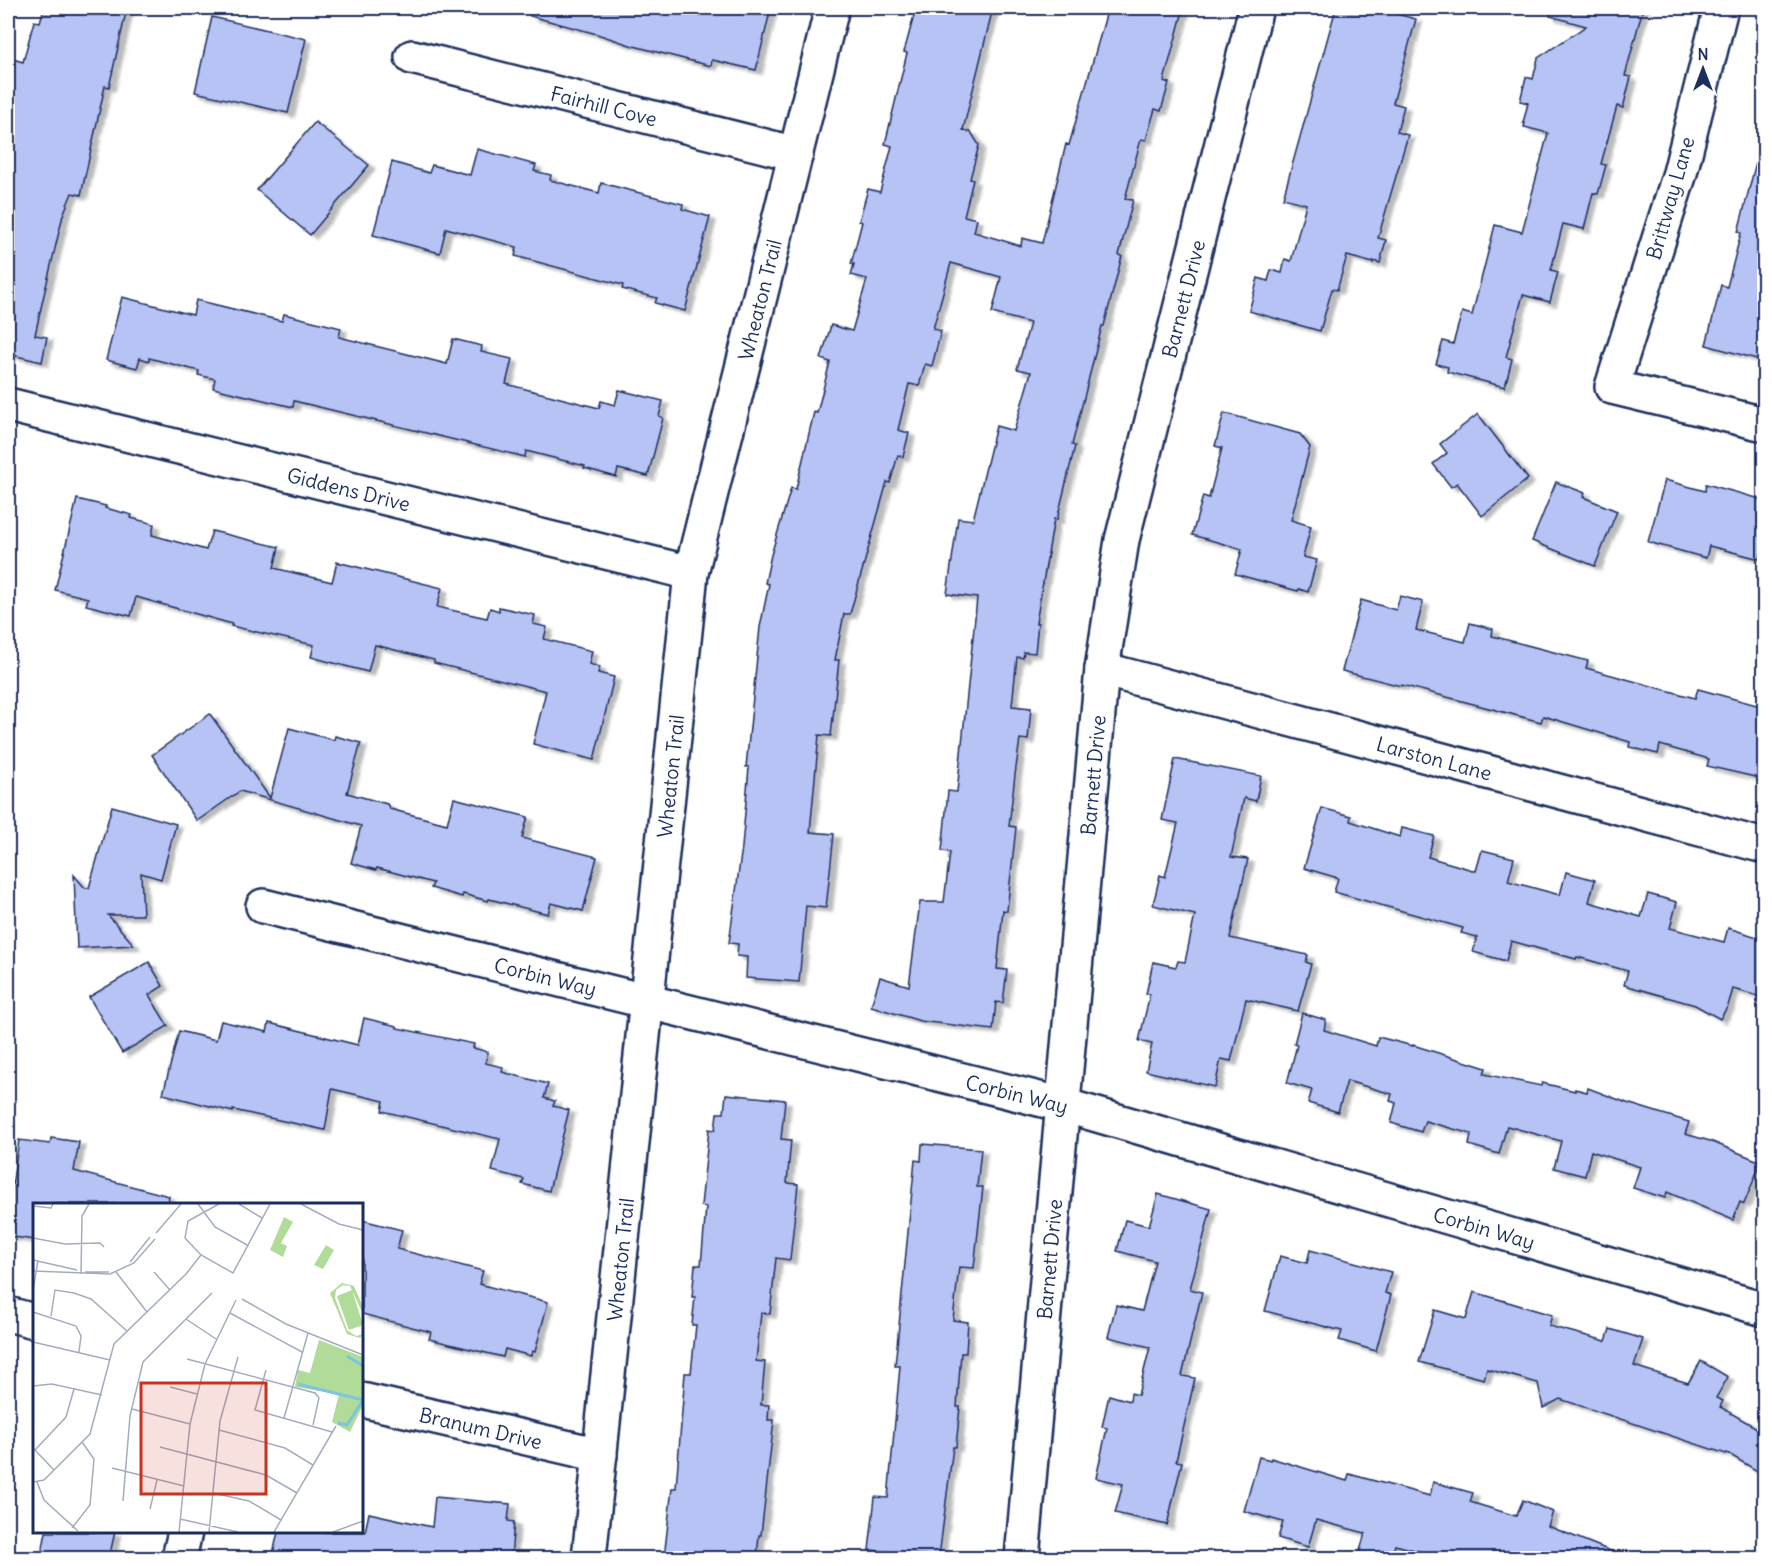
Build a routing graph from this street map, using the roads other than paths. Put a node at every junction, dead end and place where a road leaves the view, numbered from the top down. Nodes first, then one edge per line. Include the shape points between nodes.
1 (832, 8) edge
2 (1256, 8) edge
3 (1721, 8) edge
4 (412, 57) dead end
5 (796, 154) junction
6 (8, 405) edge
7 (1764, 424) edge
8 (691, 573) junction
9 (1102, 669) junction
10 (1764, 846) edge
11 (263, 906) dead end
12 (645, 1003) junction
13 (1063, 1105) junction
14 (1764, 1309) edge
15 (8, 1314) edge
16 (33, 1321) edge
17 (363, 1400) edge
18 (600, 1455) junction
19 (185, 1533) edge
20 (1029, 1557) edge
21 (179, 1558) edge
22 (589, 1558) edge

1 - 5 street, Wheaton Trail
2 - 9 street, Barnett Drive via 1122,540
3 - 7 street, Brittway Lane via 1680,173 1612,387
4 - 5 street, Fairhill Cove
5 - 8 street, Wheaton Trail
6 - 8 street, Giddens Drive
8 - 12 street, Wheaton Trail
9 - 10 street, Larston Lane
9 - 13 street, Barnett Drive
11 - 12 street, Corbin Way
12 - 13 street, Corbin Way
12 - 18 street, Wheaton Trail
13 - 14 street, Corbin Way
13 - 20 street, Barnett Drive
15 - 16 street
17 - 18 street, Branum Drive
18 - 22 street, Wheaton Trail
19 - 21 street

